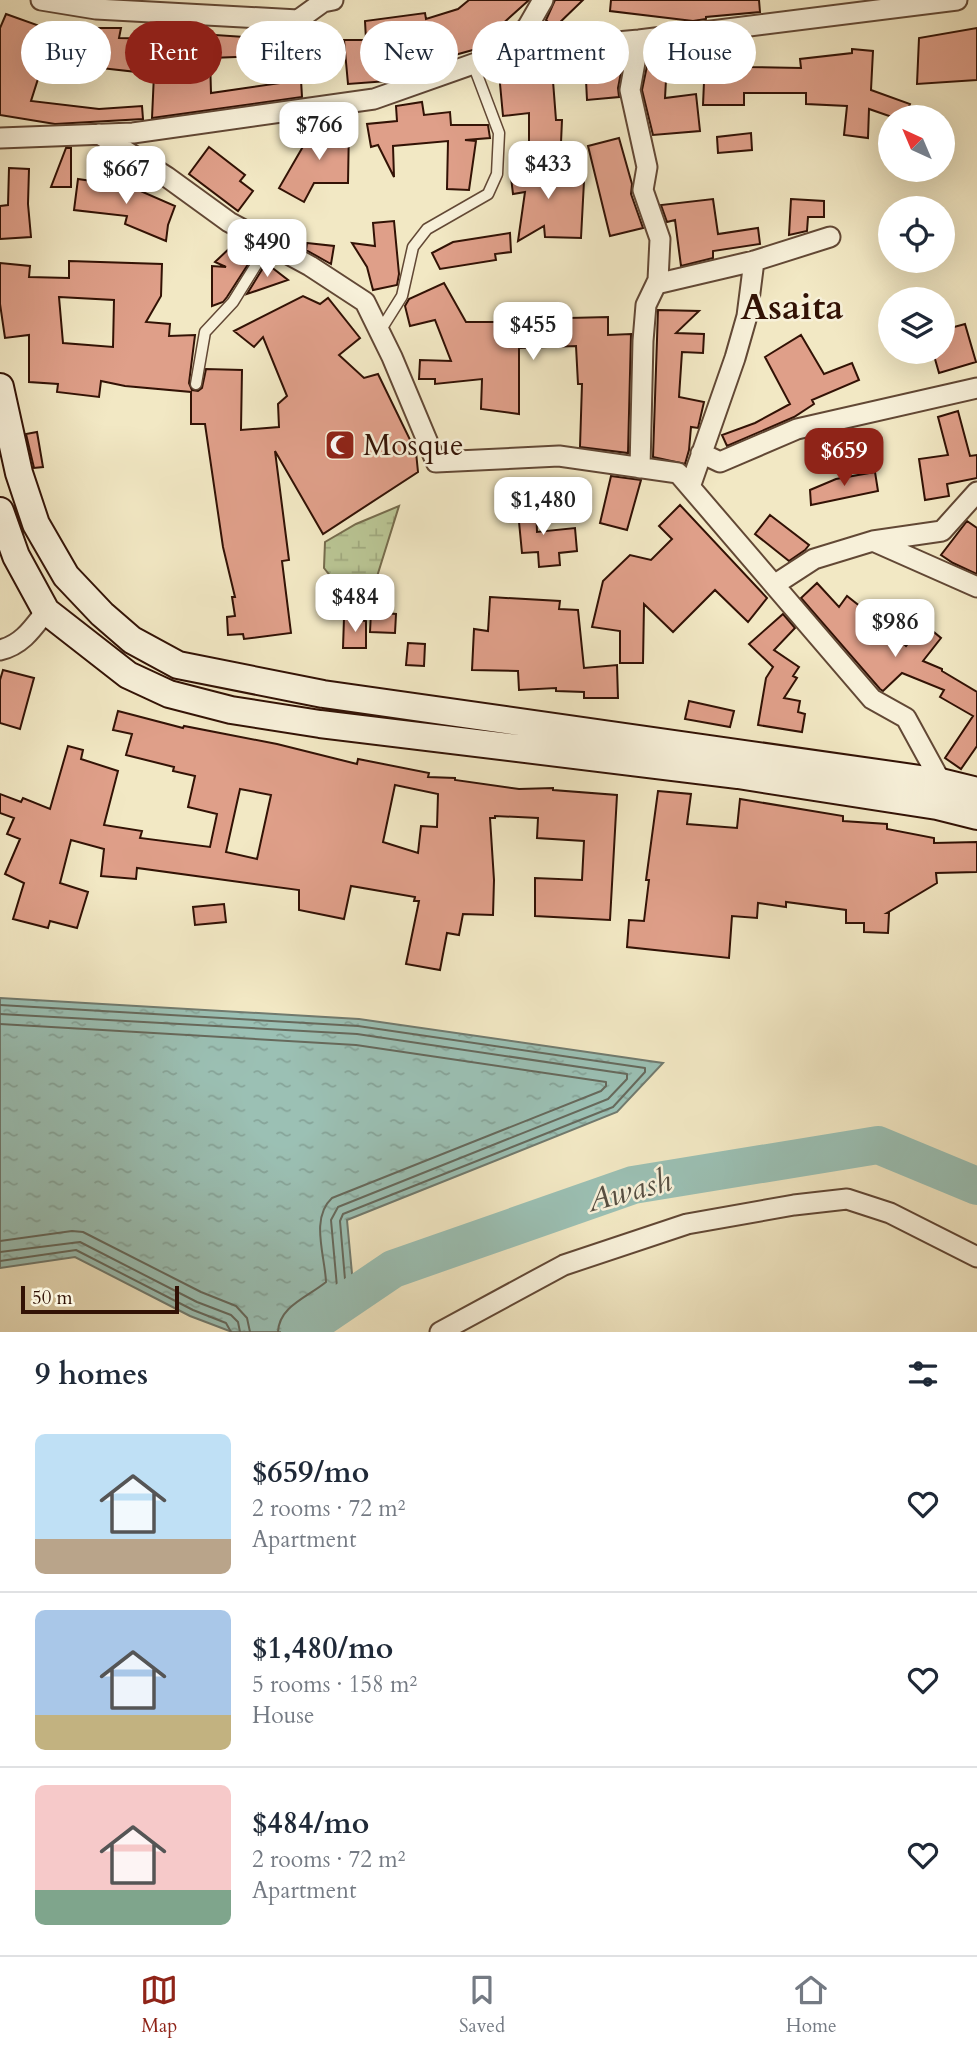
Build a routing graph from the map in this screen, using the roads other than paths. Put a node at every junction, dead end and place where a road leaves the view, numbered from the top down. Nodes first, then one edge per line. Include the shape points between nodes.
1 (41, 0) edge
2 (333, 0) edge
3 (543, 0) edge
4 (957, 0) edge
5 (531, 21) edge
6 (639, 40) junction
7 (629, 41) edge
8 (472, 64) edge
9 (481, 84) edge
10 (99, 134) junction
11 (0, 138) edge
12 (830, 237) dead end
13 (269, 244) junction
14 (754, 261) junction
15 (656, 284) junction
16 (379, 332) junction
17 (196, 384) dead end
18 (0, 387) edge
19 (977, 388) edge
20 (701, 453) junction
21 (640, 468) junction
22 (690, 488) junction
23 (977, 492) edge
24 (0, 511) edge
25 (873, 541) junction
26 (774, 585) junction
27 (977, 587) edge
28 (46, 611) junction
29 (0, 650) edge
30 (323, 694) junction
31 (320, 724) junction
32 (977, 791) edge
33 (939, 794) junction
34 (977, 816) edge
35 (977, 1257) edge
36 (440, 1332) edge

1 - 2 street via 96,9 298,20
3 - 5 street
4 - 6 street
6 - 7 street
6 - 15 street via 630,90 647,167 643,190 660,239
8 - 10 street via 374,99
9 - 16 lane via 499,133 497,174 488,194 427,229 414,247 402,296
10 - 11 street
10 - 13 street
12 - 14 street
13 - 16 street via 365,302
13 - 17 lane via 233,302 205,332
14 - 15 street
14 - 20 street via 747,316
15 - 21 street via 646,305
16 - 21 street via 436,462 559,456
18 - 30 main road via 36,524 66,576 102,614 132,640 178,665
19 - 20 street via 797,429 720,462
20 - 22 street
21 - 22 street via 678,473
22 - 26 street
23 - 25 street via 942,531
24 - 28 main road via 16,556
25 - 26 street via 814,559
25 - 27 street
26 - 33 street via 872,699 906,719
28 - 29 street via 25,638
28 - 31 main road via 128,675 169,694 231,710
30 - 31 main road
30 - 33 main road
31 - 33 main road via 738,775
32 - 33 main road
33 - 34 main road
35 - 36 street via 890,1213 848,1199 794,1205 687,1224 564,1265

